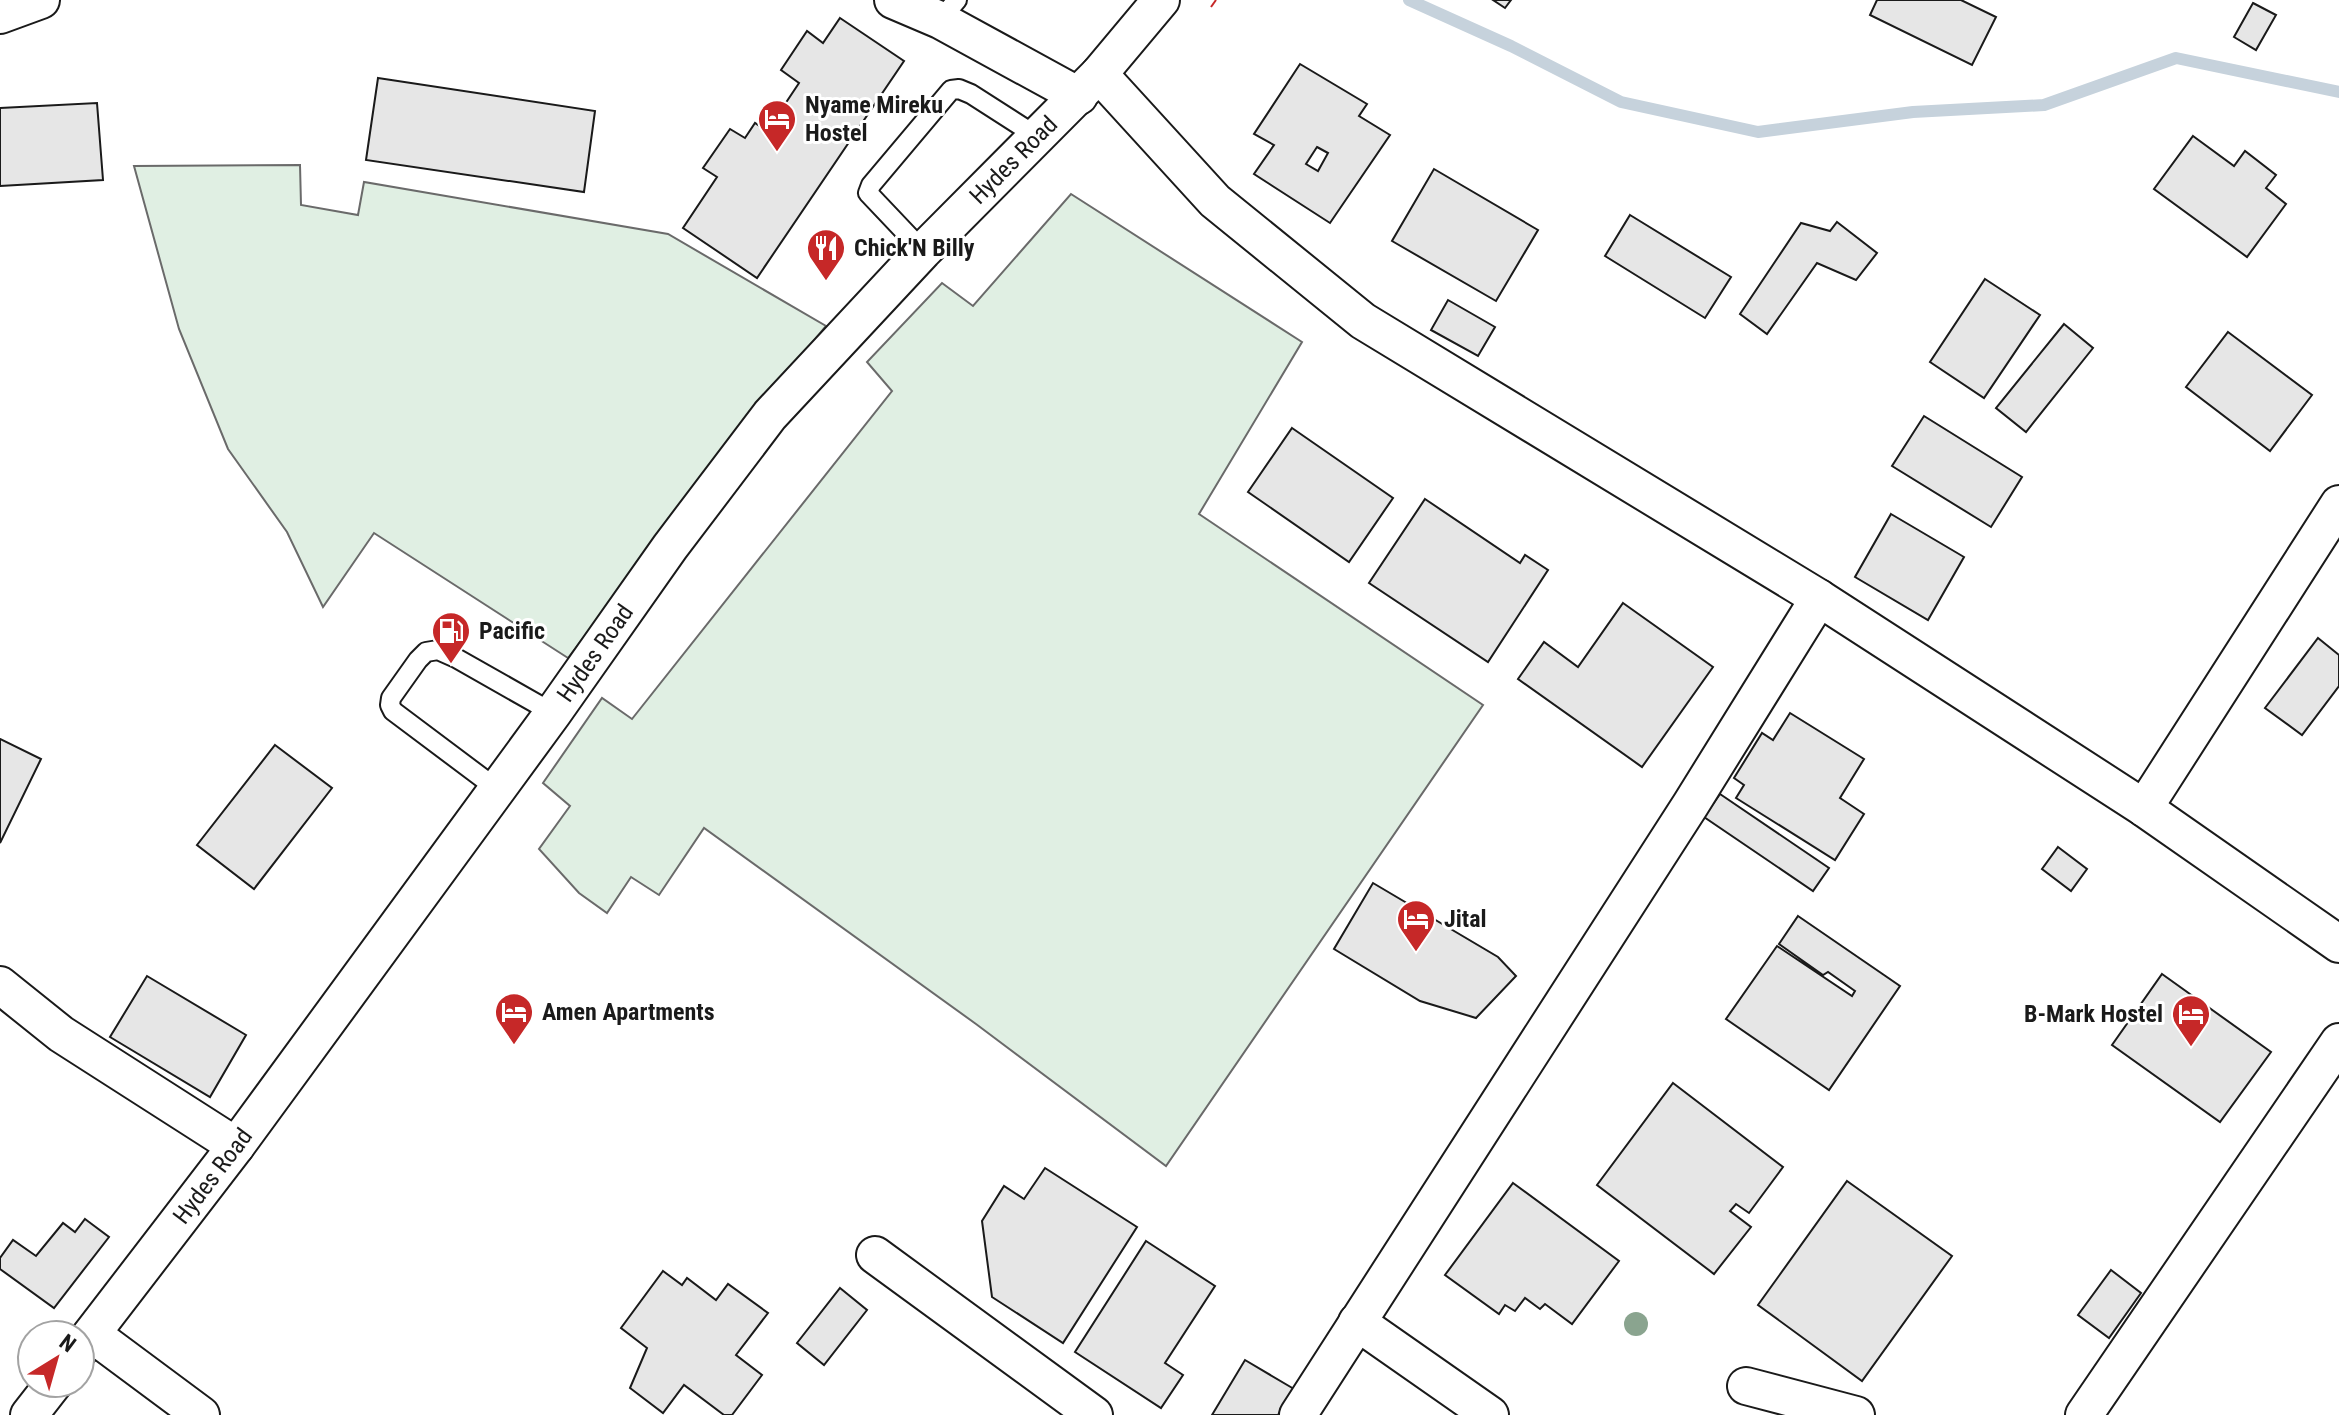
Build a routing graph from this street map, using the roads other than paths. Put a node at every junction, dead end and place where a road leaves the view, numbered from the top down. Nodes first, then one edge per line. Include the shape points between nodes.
1 (41, 0) edge
2 (893, 0) edge
3 (1161, 0) edge
4 (948, 10) edge
5 (0, 15) edge
6 (1089, 85) junction
7 (1038, 137) junction
8 (923, 251) junction
9 (2339, 504) edge
10 (1819, 598) junction
11 (553, 713) junction
12 (497, 789) junction
13 (2144, 808) junction
14 (2339, 944) edge
15 (0, 985) edge
16 (2339, 1042) edge
17 (236, 1146) junction
18 (875, 1255) dead end
19 (1357, 1322) junction
20 (96, 1328) edge
21 (96, 1347) edge
22 (1746, 1386) dead end
23 (42, 1399) edge
24 (29, 1415) edge
25 (201, 1415) edge
26 (1094, 1415) edge
27 (1298, 1415) edge
28 (1490, 1415) edge
29 (1856, 1415) edge
30 (2084, 1415) edge

1 - 5 street
2 - 4 street
3 - 6 street, Hydes Road
4 - 6 street
6 - 7 street, Hydes Road
6 - 10 street via 1215,201 1363,321
7 - 8 street, Hydes Road
7 - 8 lane via 971,94 951,90 868,193
8 - 11 street, Hydes Road via 770,415
9 - 13 street
10 - 13 street
10 - 19 street
11 - 12 street, Hydes Road
11 - 12 lane via 438,650 418,660 391,698 393,711
12 - 17 street, Hydes Road
13 - 14 street
15 - 17 street via 61,1034
16 - 30 street
17 - 20 street, Hydes Road
18 - 26 street
19 - 27 street
19 - 28 street
21 - 25 street
22 - 29 street
23 - 24 street

